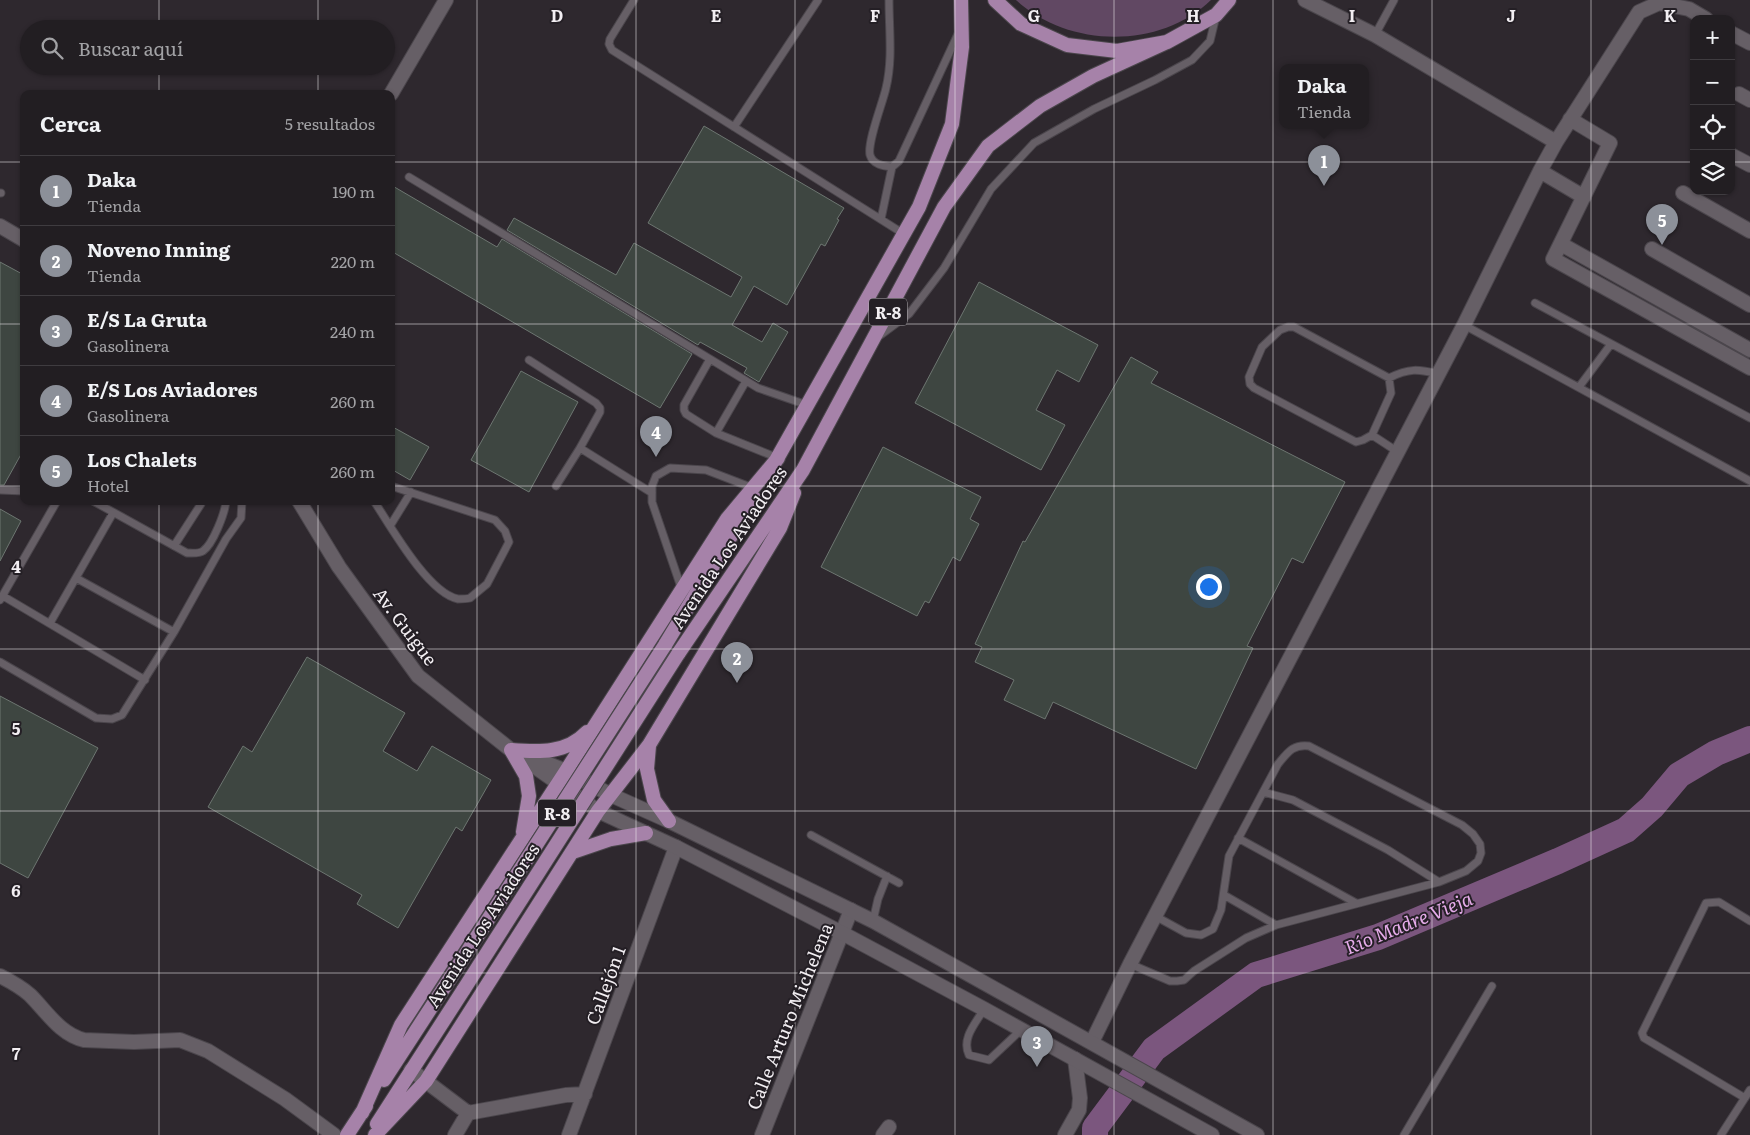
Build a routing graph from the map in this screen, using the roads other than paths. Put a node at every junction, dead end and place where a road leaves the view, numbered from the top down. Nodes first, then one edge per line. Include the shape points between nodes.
1 (446, 0) edge
2 (634, 0) edge
3 (818, 0) edge
4 (889, 0) edge
5 (961, 0) edge
6 (995, 0) edge
7 (1229, 0) edge
8 (1305, 0) edge
9 (1394, 0) edge
10 (1216, 15) junction
11 (1699, 15) edge
12 (962, 27) junction
13 (1375, 35) junction
14 (1735, 35) edge
15 (1167, 42) junction
16 (1750, 43) edge
17 (393, 90) edge
18 (1570, 119) junction
19 (734, 127) junction
20 (1556, 142) junction
21 (1735, 156) edge
22 (1750, 165) edge
23 (892, 167) junction
24 (1540, 171) junction
25 (409, 177) dead end
26 (1683, 193) dead end
27 (1584, 197) junction
28 (881, 219) junction
29 (0, 226) edge
30 (1750, 231) edge
31 (904, 234) junction
32 (20, 238) edge
33 (1561, 244) junction
34 (1652, 249) dead end
35 (1594, 262) junction
36 (1585, 276) junction
37 (1645, 291) junction
38 (1535, 303) dead end
39 (1636, 304) junction
40 (1750, 305) edge
41 (1464, 325) junction
42 (872, 342) junction
43 (1611, 344) junction
44 (1750, 350) edge
45 (710, 359) junction
46 (529, 360) dead end
47 (1750, 368) edge
48 (1439, 374) junction
49 (1389, 378) junction
50 (746, 381) junction
51 (1579, 387) junction
52 (807, 405) junction
53 (1750, 418) edge
54 (716, 433) junction
55 (1372, 435) junction
56 (580, 448) junction
57 (1398, 452) junction
58 (778, 458) junction
59 (803, 470) junction
60 (1750, 481) edge
61 (556, 486) dead end
62 (395, 487) edge
63 (753, 488) junction
64 (0, 490) edge
65 (20, 491) edge
66 (411, 492) junction
67 (652, 493) junction
68 (55, 505) edge
69 (100, 505) edge
70 (201, 505) edge
71 (226, 505) edge
72 (242, 505) edge
73 (301, 505) edge
74 (377, 505) edge
75 (113, 513) junction
76 (390, 526) junction
77 (174, 546) junction
78 (76, 578) junction
79 (682, 590) junction
80 (1, 598) edge
81 (50, 623) junction
82 (174, 632) junction
83 (0, 662) edge
84 (145, 680) junction
85 (599, 719) junction
86 (649, 745) junction
87 (511, 750) junction
88 (566, 771) junction
89 (558, 783) junction
90 (1263, 792) junction
91 (611, 795) junction
92 (598, 811) junction
93 (669, 821) junction
94 (646, 833) junction
95 (811, 835) dead end
96 (1238, 838) junction
97 (522, 840) junction
98 (676, 847) junction
99 (573, 852) junction
100 (888, 876) junction
101 (899, 882) dead end
102 (1439, 882) junction
103 (1224, 895) junction
104 (1356, 903) junction
105 (851, 910) junction
106 (1155, 916) junction
107 (873, 921) junction
108 (1750, 921) edge
109 (1276, 925) junction
110 (842, 933) junction
111 (1130, 964) junction
112 (0, 976) edge
113 (1492, 986) dead end
114 (984, 1008) junction
115 (1022, 1029) junction
116 (1092, 1042) junction
117 (1075, 1060) junction
118 (411, 1070) junction
119 (426, 1081) junction
120 (1750, 1090) edge
121 (585, 1094) junction
122 (1745, 1098) junction
123 (362, 1113) junction
124 (468, 1113) junction
125 (334, 1135) edge
126 (347, 1135) edge
127 (370, 1135) edge
128 (375, 1135) edge
129 (455, 1135) edge
130 (570, 1135) edge
131 (762, 1135) edge
132 (1065, 1135) edge
133 (1212, 1135) edge
134 (1257, 1135) edge
135 (1404, 1135) edge
136 (1721, 1135) edge

1 - 17 street
2 - 19 lane via 610,39 612,50
3 - 19 lane
4 - 23 lane via 891,55 887,87 870,155 876,163
5 - 12 main road, Avenida Los Aviadores / R-8
6 - 15 main road, R-8 via 1021,24 1067,45 1117,51
7 - 10 main road, R-8
8 - 13 street
9 - 13 lane
10 - 15 main road, R-8
10 - 42 lane via 1210,41 1192,60 1034,143 991,189 944,268 909,314
11 - 18 street via 1689,9 1659,3 1639,12
12 - 23 lane via 899,161
12 - 31 main road, Avenida Los Aviadores / R-8 via 952,124 919,207
13 - 20 street
14 - 16 street
15 - 42 main road, Avenida Los Aviadores / R-8 via 1093,76 1040,106 988,146 944,207
18 - 20 street
18 - 27 street via 1610,143
19 - 28 lane
20 - 24 street
21 - 22 street
23 - 28 lane
24 - 27 street
24 - 41 street
25 - 45 lane
26 - 30 street
27 - 33 street
28 - 31 lane
29 - 32 street
31 - 52 main road, Avenida Los Aviadores / R-8
33 - 35 street
33 - 36 street via 1553,258
34 - 40 street
35 - 36 street
35 - 37 street
36 - 39 street
37 - 39 street
37 - 44 street
38 - 43 lane
39 - 47 street
41 - 48 street
41 - 51 lane
42 - 59 main road, Avenida Los Aviadores / R-8
43 - 51 lane
43 - 53 lane
45 - 50 lane
45 - 54 lane via 684,410
46 - 56 lane via 600,408
48 - 49 lane via 1417,369 1402,371
48 - 57 street
49 - 55 lane via 1391,393
49 - 55 lane via 1294,327 1280,330 1262,347 1249,377 1254,388 1356,442
50 - 52 lane
50 - 54 lane
51 - 60 lane
52 - 58 main road, Avenida Los Aviadores / R-8
54 - 58 lane
55 - 57 lane
56 - 61 lane
56 - 67 lane
57 - 106 street
58 - 63 main road
58 - 123 main road, Avenida Los Aviadores / R-8, bridge via 666,645
59 - 86 main road, R-8 via 780,528
59 - 118 main road, Avenida Los Aviadores / R-8, bridge via 678,654
62 - 66 lane
63 - 67 lane via 706,470 670,468 656,476
63 - 79 main road via 727,520
64 - 65 lane
66 - 76 lane
66 - 76 lane via 496,520 509,542 487,584 470,598 447,594 422,573
67 - 79 lane via 652,502
68 - 80 lane
69 - 75 lane
70 - 77 lane
71 - 77 lane via 216,532 203,551 187,553
72 - 82 lane via 240,518
73 - 87 street, Av. Guigue via 339,567 418,676
74 - 76 lane
75 - 77 lane
75 - 78 lane
78 - 81 lane
78 - 82 lane
79 - 85 main road
80 - 81 lane
81 - 84 lane
82 - 84 lane
83 - 84 lane via 96,718 122,716
85 - 87 main road via 580,740 566,747 540,752
85 - 88 main road
86 - 91 main road, R-8
86 - 93 main road via 647,769 654,800
87 - 88 street
87 - 89 street
87 - 97 main road via 526,776 529,796
88 - 89 main road
88 - 91 street
89 - 92 street
89 - 97 main road, R-8
90 - 96 lane
90 - 102 lane via 1294,800 1388,850
90 - 102 lane via 1288,751 1299,745 1309,746 1462,825 1473,834 1482,852 1478,861 1466,871
91 - 92 main road
91 - 93 street
92 - 94 street
92 - 99 main road
93 - 105 street
94 - 98 street
94 - 99 main road via 610,839
95 - 100 lane
96 - 103 lane via 1229,856
96 - 104 lane
97 - 123 main road, R-8 via 400,1025
98 - 110 street
98 - 121 street, Callejón 1
99 - 119 main road
100 - 101 lane
100 - 107 lane
102 - 104 lane
103 - 106 lane via 1213,929 1202,935 1186,932
103 - 109 lane
104 - 109 lane
105 - 107 street
105 - 110 street, Calle Arturo Michelena
106 - 111 street
107 - 116 street
108 - 122 lane via 1719,902 1706,902 1642,1033 1644,1038
109 - 111 lane via 1246,938 1184,980 1170,981
110 - 114 street
110 - 131 street, Calle Arturo Michelena
111 - 116 street
112 - 125 street via 28,994 76,1038 134,1042 180,1040 208,1051
113 - 135 lane
114 - 115 street
114 - 115 lane via 966,1039 968,1055 989,1060
115 - 117 street
116 - 134 street
117 - 132 street via 1079,1110
117 - 133 street
118 - 119 street
118 - 127 main road, Avenida Los Aviadores / R-8
119 - 124 street
119 - 128 main road
120 - 122 lane
121 - 124 street
121 - 130 street, Callejón 1
122 - 136 lane
123 - 126 main road, Avenida Los Aviadores / R-8
124 - 129 street

